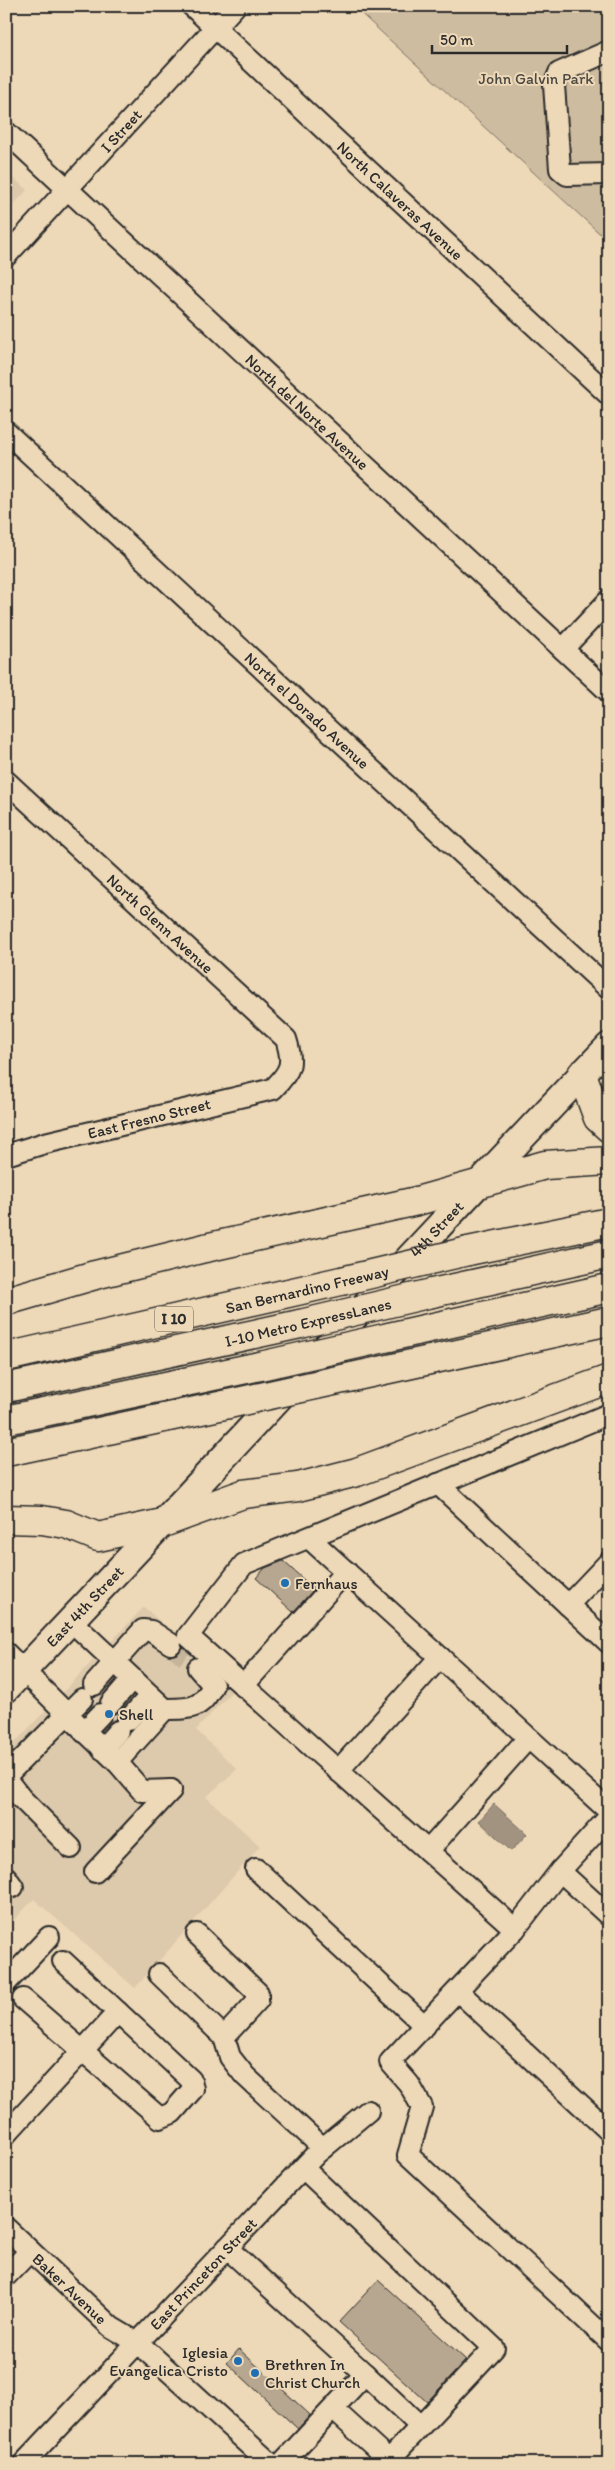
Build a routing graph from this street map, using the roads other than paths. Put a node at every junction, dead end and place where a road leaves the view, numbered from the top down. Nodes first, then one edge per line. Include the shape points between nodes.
1 (192, 6) edge
2 (236, 6) edge
3 (216, 28) junction
4 (609, 51) edge
5 (6, 132) edge
6 (609, 174) edge
7 (68, 189) junction
8 (6, 256) edge
9 (609, 394) edge
10 (6, 432) edge
11 (609, 600) edge
12 (563, 649) junction
13 (609, 692) edge
14 (6, 781) edge
15 (609, 989) edge
16 (609, 1046) edge
17 (582, 1074) junction
18 (287, 1076) joint
19 (609, 1128) edge
20 (6, 1155) edge
21 (609, 1161) edge
22 (478, 1183) junction
23 (609, 1222) edge
24 (609, 1254) edge
25 (609, 1288) edge
26 (6, 1301) edge
27 (609, 1321) edge
28 (6, 1357) edge
29 (609, 1379) edge
30 (6, 1388) edge
31 (609, 1414) edge
32 (6, 1420) edge
33 (6, 1452) edge
34 (438, 1484) junction
35 (6, 1519) edge
36 (163, 1523) junction
37 (309, 1538) junction
38 (609, 1562) edge
39 (346, 1571) junction
40 (568, 1605) junction
41 (71, 1621) junction
42 (609, 1643) edge
43 (171, 1644) tunnel mouth
44 (440, 1657) junction
45 (15, 1662) edge
46 (115, 1663) junction
47 (198, 1668) tunnel mouth
48 (132, 1679) junction
49 (244, 1686) junction
50 (6, 1689) edge
51 (150, 1696) junction
52 (165, 1709) junction
53 (67, 1714) junction
54 (84, 1732) junction
55 (528, 1738) junction
56 (110, 1755) junction
57 (338, 1771) junction
58 (6, 1778) edge
59 (609, 1811) edge
60 (609, 1818) edge
61 (71, 1848) dead end
62 (428, 1851) junction
63 (256, 1869) dead end
64 (560, 1871) junction
65 (95, 1872) dead end
66 (609, 1916) edge
67 (515, 1929) junction
68 (197, 1934) dead end
69 (49, 1937) dead end
70 (63, 1962) dead end
71 (159, 1974) dead end
72 (6, 1983) edge
73 (458, 1991) junction
74 (23, 1999) dead end
75 (118, 2012) junction
76 (425, 2026) junction
77 (224, 2037) junction
78 (83, 2050) junction
79 (368, 2111) dead end
80 (609, 2131) edge
81 (6, 2134) edge
82 (323, 2148) junction
83 (303, 2168) junction
84 (6, 2228) edge
85 (228, 2248) junction
86 (30, 2251) junction
87 (6, 2276) edge
88 (609, 2341) edge
89 (138, 2343) junction
90 (365, 2374) junction
91 (333, 2409) junction
92 (420, 2426) junction
93 (23, 2464) edge
94 (271, 2464) edge
95 (281, 2464) edge

1 - 3 street, North Calaveras Avenue
2 - 3 street, I Street
3 - 7 street, I Street
3 - 9 street, North Calaveras Avenue
4 - 6 street via 559,73 554,85 560,169 567,175
5 - 7 street, North del Norte Avenue
7 - 8 street, I Street
7 - 12 street, North del Norte Avenue
10 - 15 street, North el Dorado Avenue
11 - 12 street
12 - 13 street, North del Norte Avenue
14 - 18 street, North Glenn Avenue via 286,1039 292,1058
16 - 17 main road, 4th Street
17 - 19 highway via 598,1118
17 - 22 main road, 4th Street
18 - 20 street, East Fresno Street via 273,1089
21 - 22 highway via 545,1165
22 - 26 highway via 417,1201 95,1275
22 - 36 main road, 4th Street
23 - 28 highway, San Bernardino Freeway / I 10, bridge via 468,1251
24 - 30 highway, I-10 Metro ExpressLanes, bridge
25 - 32 highway, I-10 Metro ExpressLanes, bridge
27 - 33 highway, bridge
29 - 36 highway via 357,1472 298,1487 242,1494
31 - 34 street
34 - 37 street
34 - 40 street
35 - 36 highway via 61,1523 98,1537
36 - 41 main road, East 4th Street
37 - 39 street
37 - 49 street via 244,1564 188,1636
38 - 40 street
39 - 44 street
39 - 49 street
40 - 42 street
41 - 45 main road, East 4th Street
41 - 46 street
43 - 46 street via 143,1630
44 - 55 street
44 - 57 street
45 - 50 main road, East 4th Street
45 - 53 street
46 - 48 street
46 - 53 street
47 - 52 street via 213,1685 207,1699 191,1709
48 - 51 street
48 - 54 street
49 - 57 street
51 - 52 street
51 - 56 street via 123,1726
52 - 56 street
53 - 54 street
53 - 58 street
54 - 56 street
55 - 59 street
55 - 62 street
56 - 65 street via 142,1791 171,1790
57 - 62 street
58 - 61 street via 21,1798
60 - 64 street
62 - 67 street
63 - 76 street
64 - 66 street
64 - 67 street
67 - 73 street
68 - 77 street via 258,1993 258,2000
69 - 72 street
70 - 75 street
71 - 77 street
73 - 76 street
73 - 80 street
74 - 78 street
75 - 78 street
75 - 78 street via 191,2080 193,2089 172,2113 160,2118
76 - 88 street via 390,2062 409,2084 422,2107 408,2155
77 - 82 street via 230,2058 245,2076
78 - 81 street
79 - 82 street, East Princeton Street
82 - 83 street, East Princeton Street
83 - 85 street, East Princeton Street
83 - 92 street via 494,2348
84 - 86 street, Baker Avenue
85 - 89 street, East Princeton Street
85 - 90 street
86 - 87 street
86 - 89 street, Baker Avenue via 111,2327
89 - 93 street, East Princeton Street
89 - 94 street, Baker Avenue
90 - 91 street
90 - 92 street
91 - 92 street via 388,2460
91 - 95 street

